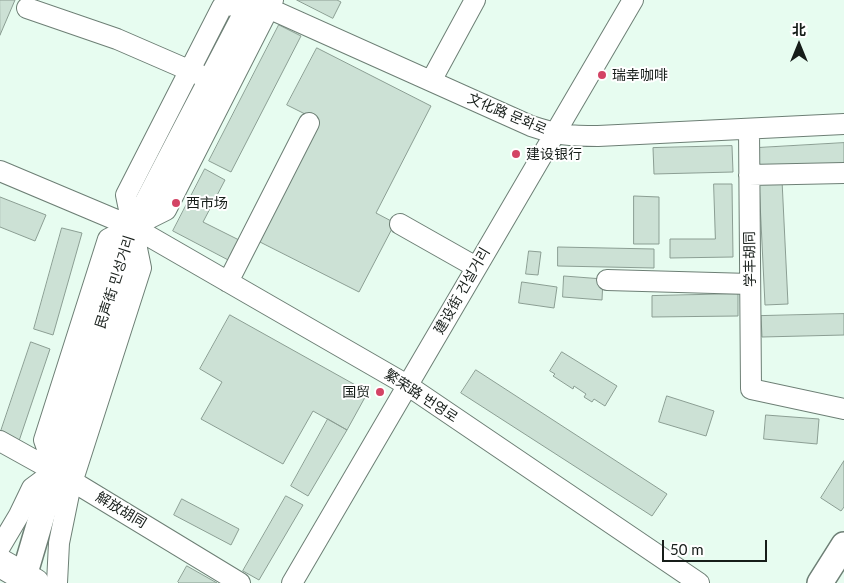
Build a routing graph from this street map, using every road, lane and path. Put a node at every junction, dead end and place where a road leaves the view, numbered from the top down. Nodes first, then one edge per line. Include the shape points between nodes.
1 (475, 0) edge
2 (633, 0) edge
3 (258, 2) edge
4 (27, 8) dead end
5 (200, 75) junction
6 (431, 81) junction
7 (308, 123) dead end
8 (844, 124) edge
9 (748, 129) junction
10 (554, 134) junction
11 (0, 171) edge
12 (844, 174) edge
13 (749, 175) junction
14 (400, 224) dead end
15 (133, 227) junction
16 (476, 267) junction
17 (607, 280) dead end
18 (228, 282) junction
19 (750, 284) junction
20 (407, 385) junction
21 (844, 409) edge
22 (0, 441) edge
23 (64, 476) junction
24 (844, 545) edge
25 (0, 547) edge
26 (844, 573) edge
27 (14, 578) edge
28 (57, 583) edge
29 (240, 583) edge
30 (292, 583) edge
31 (698, 583) edge
32 (820, 583) edge
33 (838, 583) edge

1 - 6 street
2 - 10 street, 建设街 건설거리
3 - 5 main road, 民声街 민성거리
3 - 6 street, 文化路 문화로
3 - 15 street via 166,210
4 - 5 street via 117,40
5 - 15 main road, 民声街 민성거리
6 - 10 street, 文化路 문화로
7 - 18 street
8 - 9 street, 文化路 문화로
9 - 10 street, 文化路 문화로
9 - 13 street, 学丰胡同
10 - 16 street, 建设街 건설거리
11 - 15 street, 繁荣路 번영로
12 - 13 street
13 - 19 street, 学丰胡同
14 - 16 street
15 - 18 street, 繁荣路 번영로
15 - 23 main road, 民声街 민성거리
16 - 20 street, 建设街 건설거리
17 - 19 street
18 - 20 street, 繁荣路 번영로
19 - 21 street, 学丰胡同 via 751,390
20 - 30 street, 建设街 건설거리
20 - 31 street, 繁荣路 번영로
22 - 23 street, 解放胡同
23 - 25 street via 32,488
23 - 27 main road, 民声街 민성거리
23 - 28 street
23 - 29 street, 解放胡同
24 - 32 main road
26 - 33 main road

